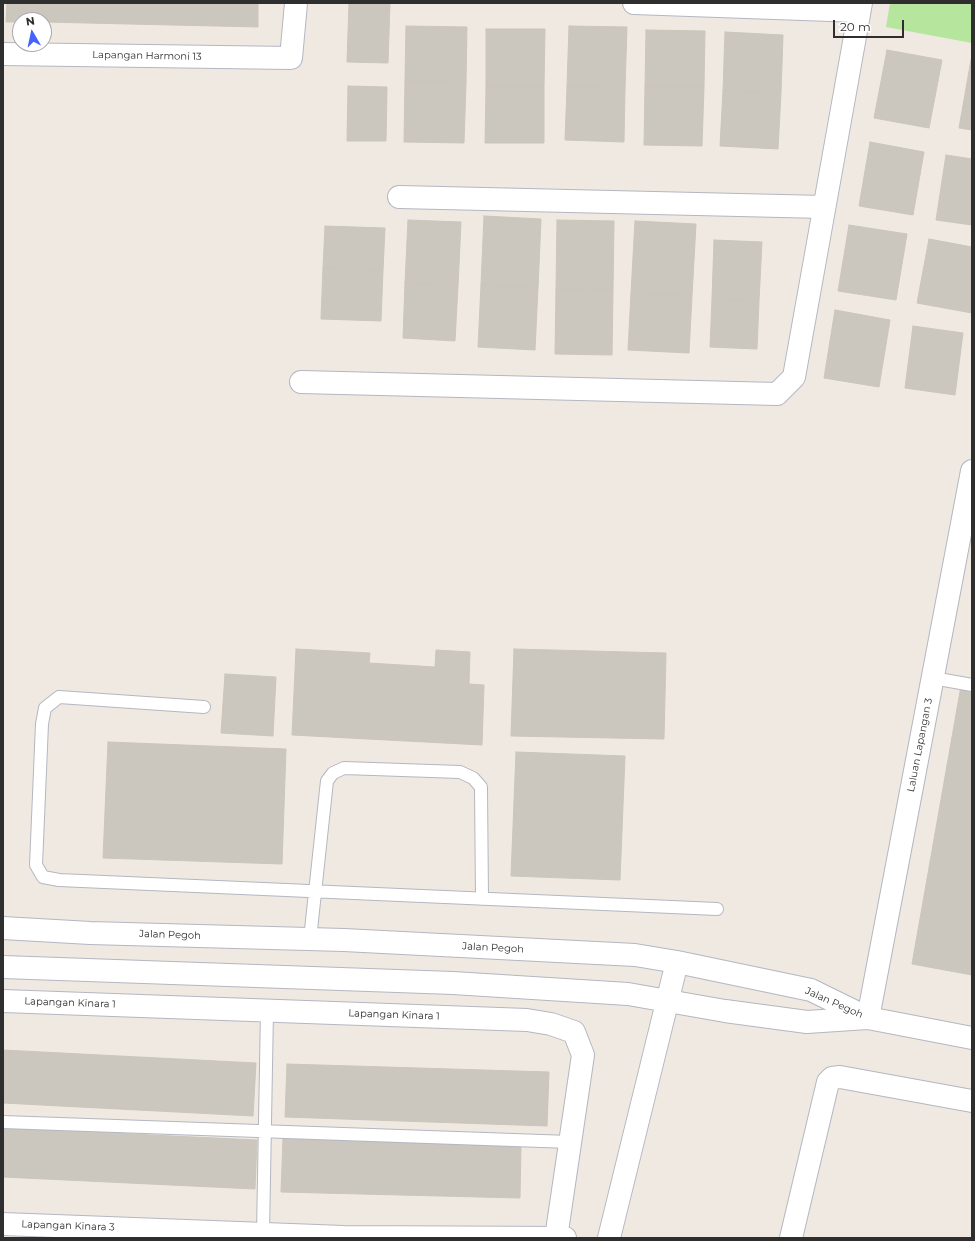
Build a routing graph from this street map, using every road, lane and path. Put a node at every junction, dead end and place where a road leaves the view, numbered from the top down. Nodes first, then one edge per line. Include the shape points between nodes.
1 (296, 3) edge
2 (634, 3) edge
3 (860, 7) edge
4 (3, 54) edge
5 (399, 197) dead end
6 (824, 207) junction
7 (301, 382) dead end
8 (972, 471) edge
9 (933, 678) junction
10 (972, 685) edge
11 (204, 707) dead end
12 (315, 891) junction
13 (482, 899) junction
14 (717, 909) dead end
15 (3, 928) edge
16 (310, 939) junction
17 (677, 962) junction
18 (3, 967) edge
19 (3, 1001) edge
20 (667, 1001) junction
21 (267, 1010) junction
22 (868, 1018) junction
23 (971, 1033) edge
24 (972, 1101) edge
25 (3, 1122) edge
26 (265, 1131) junction
27 (570, 1142) junction
28 (3, 1224) edge
29 (263, 1234) junction
30 (343, 1237) edge
31 (450, 1237) edge
32 (556, 1238) edge
33 (565, 1238) edge
34 (609, 1238) edge
35 (791, 1238) edge

1 - 4 street, Lapangan Harmoni 13 via 291,58
2 - 3 street
3 - 6 street
5 - 6 street
6 - 7 street via 794,377 776,394
8 - 9 street, Laluan Lapangan 3
9 - 10 lane
9 - 22 street, Laluan Lapangan 3
11 - 12 lane via 58,698 45,708 42,724 36,865 43,877 59,880
12 - 13 lane
12 - 13 lane via 327,781 333,773 344,768 460,772 473,778 481,787
12 - 16 lane
13 - 14 lane
15 - 16 street, Jalan Pegoh
16 - 17 street, Jalan Pegoh via 635,955
17 - 20 street
17 - 22 street, Jalan Pegoh via 811,990
18 - 20 street via 453,983 628,994
19 - 21 street, Lapangan Kinara 1
20 - 22 street via 807,1022
20 - 34 street
21 - 26 lane
21 - 27 street, Lapangan Kinara 1 via 527,1020 551,1024 574,1032 583,1055
22 - 23 street, Jalan Pegoh
24 - 35 street via 840,1076 832,1078 828,1082
25 - 26 lane
26 - 27 lane
26 - 29 lane
27 - 32 street, Lapangan Kinara 1
28 - 29 street, Lapangan Kinara 3
29 - 30 street, Lapangan Kinara 3
30 - 31 street, Lapangan Kinara 3
31 - 32 street, Lapangan Kinara 3
32 - 33 street, Lapangan Kinara 3

